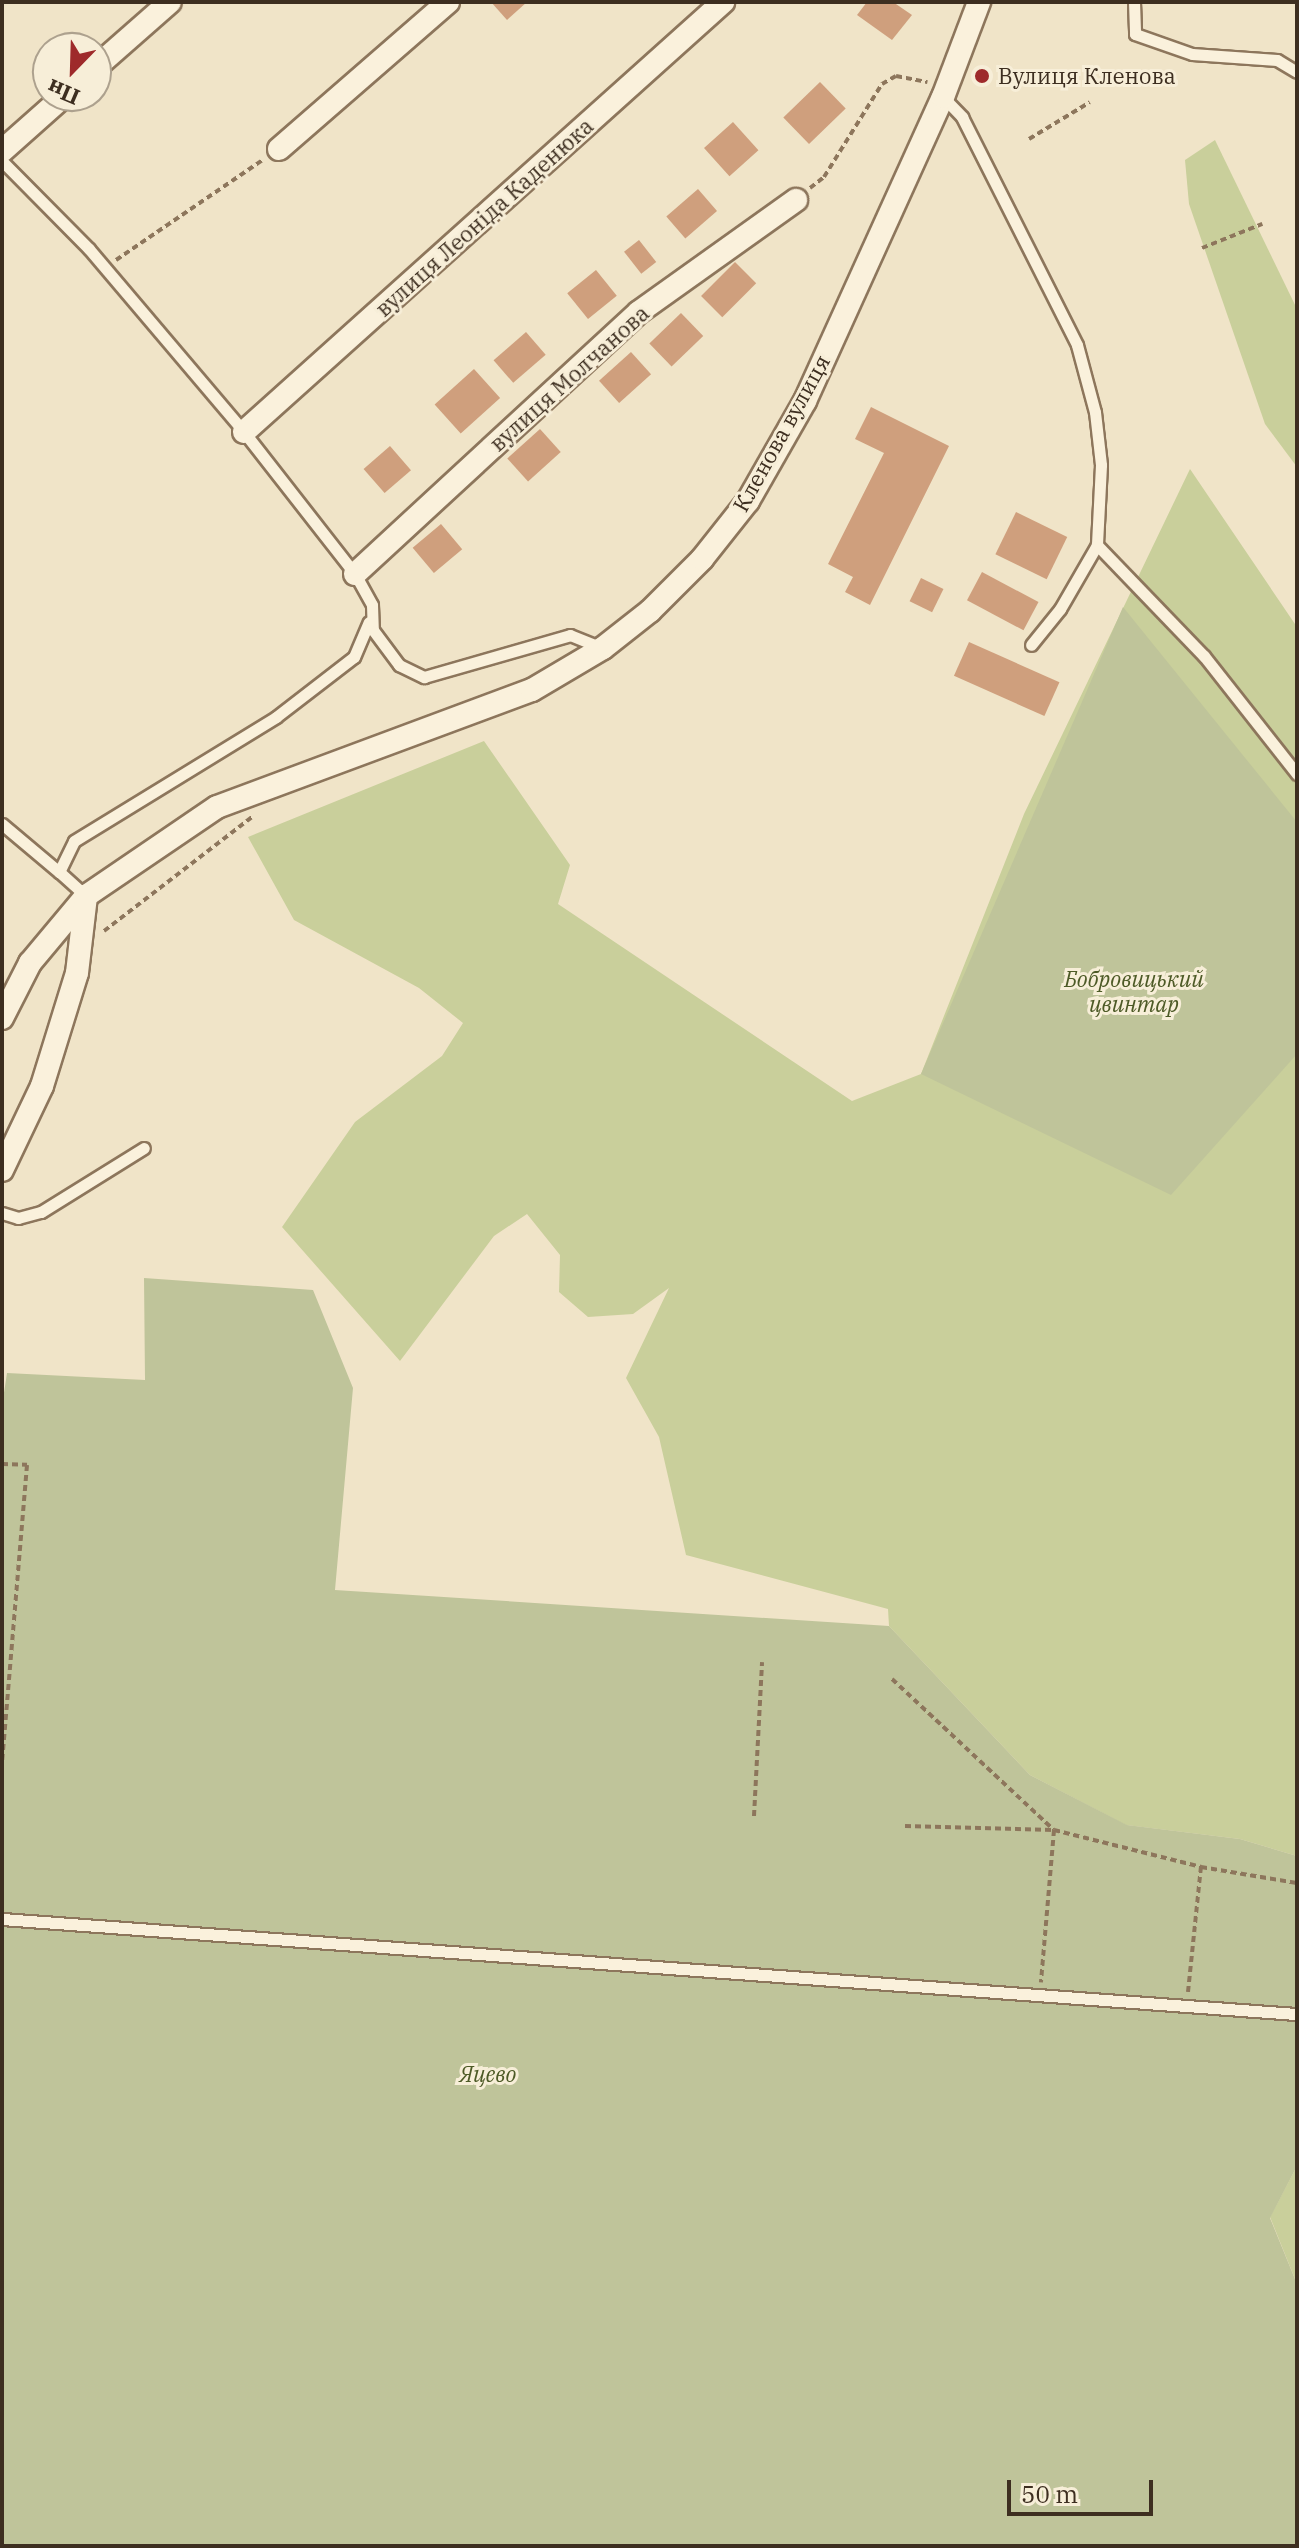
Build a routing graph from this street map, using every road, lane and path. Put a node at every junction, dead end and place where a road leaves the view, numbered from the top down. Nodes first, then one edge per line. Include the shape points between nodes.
1 (170, 2) edge
2 (448, 2) edge
3 (723, 2) edge
4 (979, 2) edge
5 (1134, 2) edge
6 (112, 53) edge
7 (1297, 72) edge
8 (945, 91) junction
9 (1090, 102) dead end
10 (46, 112) edge
11 (1029, 139) dead end
12 (279, 149) joint
13 (2, 151) edge
14 (2, 161) edge
15 (796, 200) joint
16 (1262, 224) dead end
17 (1202, 248) dead end
18 (104, 268) junction
19 (244, 432) junction
20 (1097, 545) junction
21 (355, 574) junction
22 (372, 605) junction
23 (1031, 645) dead end
24 (603, 648) junction
25 (1297, 774) edge
26 (266, 810) dead end
27 (2, 824) edge
28 (59, 872) junction
29 (86, 896) junction
30 (80, 955) junction
31 (2, 1018) edge
32 (144, 1148) dead end
33 (2, 1170) edge
34 (2, 1213) edge
35 (2, 1464) edge
36 (762, 1662) dead end
37 (892, 1679) dead end
38 (2, 1763) edge
39 (754, 1816) dead end
40 (905, 1826) dead end
41 (1054, 1830) junction
42 (1201, 1867) junction
43 (1297, 1883) edge
44 (2, 1919) edge
45 (1040, 1992) junction
46 (1187, 2002) junction
47 (1297, 2014) edge

1 - 6 street
2 - 12 street
3 - 19 street, вулиця Леоніда Каденюка
4 - 8 street, Кленова вулиця via 973,37
5 - 7 lane via 1135,34 1192,54 1277,60
8 - 15 path via 896,76 882,84 824,177
8 - 20 lane via 1081,356 1101,465
8 - 24 street, Кленова вулиця via 805,401 748,501 702,559
9 - 11 path
10 - 13 street
12 - 18 path
14 - 18 lane
15 - 21 street, вулиця Молчанова via 639,312
16 - 17 path
18 - 19 lane
19 - 21 lane
20 - 23 lane via 1060,609
20 - 25 lane via 1204,656
21 - 22 lane
22 - 24 lane via 373,630 399,665 424,677 570,635
22 - 28 lane via 366,636 354,657 276,717 74,841
24 - 29 street, Кленова вулиця via 532,690 217,807
26 - 30 path via 118,916
27 - 28 lane
28 - 29 lane
29 - 30 street
29 - 31 street, Кленова вулиця via 30,963
30 - 33 street via 42,1086
32 - 34 lane via 41,1212 18,1218
35 - 38 path via 27,1465
36 - 39 path
37 - 41 path
40 - 41 path
41 - 42 path
41 - 45 path
42 - 43 path
42 - 46 path
44 - 45 lane
45 - 46 lane
46 - 47 lane

